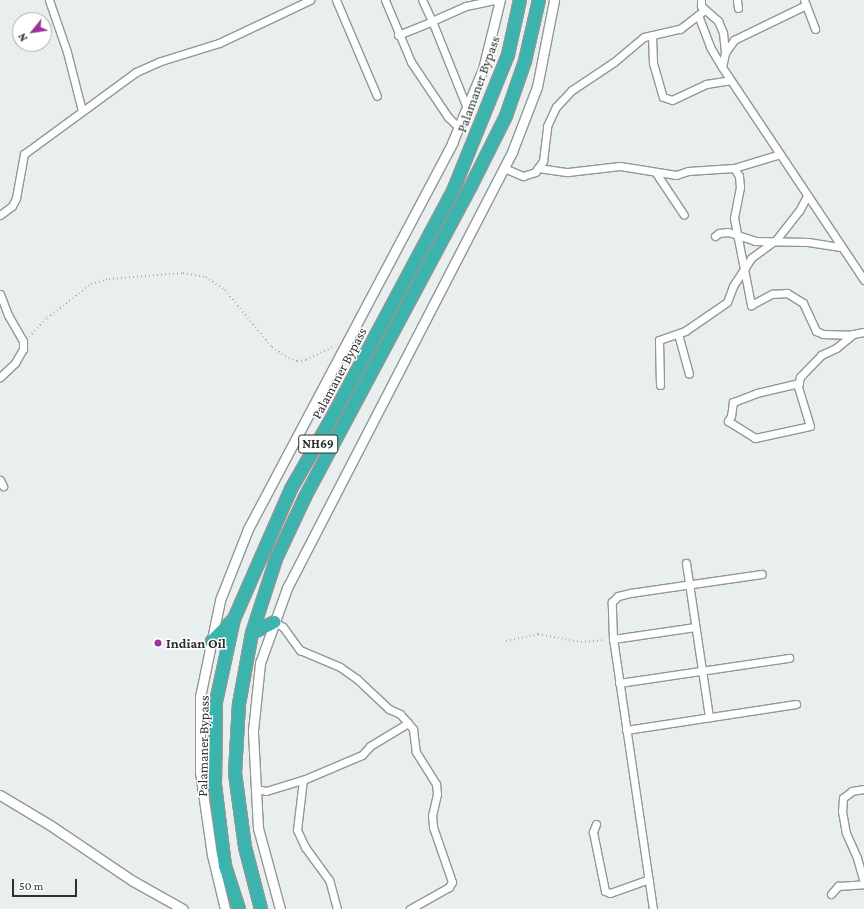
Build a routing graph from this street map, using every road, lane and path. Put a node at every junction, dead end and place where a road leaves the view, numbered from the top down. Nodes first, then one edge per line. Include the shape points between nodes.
1 (49, 0) edge
2 (310, 0) edge
3 (336, 0) edge
4 (385, 0) edge
5 (422, 0) edge
6 (494, 0) edge
7 (500, 0) edge
8 (520, 0) edge
9 (539, 0) edge
10 (554, 0) edge
11 (701, 0) edge
12 (737, 0) edge
13 (805, 3) edge
14 (738, 8) dead end
15 (701, 12) junction
16 (432, 21) junction
17 (814, 29) dead end
18 (398, 35) junction
19 (652, 35) junction
20 (725, 53) junction
21 (723, 69) junction
22 (721, 80) junction
23 (730, 80) junction
24 (377, 96) dead end
25 (467, 108) junction
26 (82, 111) junction
27 (458, 127) junction
28 (780, 154) junction
29 (504, 168) junction
30 (538, 168) junction
31 (734, 168) junction
32 (656, 173) junction
33 (807, 196) junction
34 (0, 215) edge
35 (684, 215) dead end
36 (715, 236) dead end
37 (737, 236) junction
38 (776, 240) junction
39 (841, 246) junction
40 (743, 270) junction
41 (864, 280) edge
42 (0, 294) edge
43 (864, 332) edge
44 (678, 334) junction
45 (852, 334) junction
46 (23, 341) junction
47 (343, 349) junction
48 (689, 374) dead end
49 (0, 377) edge
50 (799, 383) junction
51 (660, 385) dead end
52 (686, 563) dead end
53 (762, 574) dead end
54 (689, 585) junction
55 (234, 619) junction
56 (275, 622) junction
57 (695, 627) junction
58 (252, 633) junction
59 (613, 639) junction
60 (212, 641) junction
61 (506, 642) dead end
62 (788, 658) dead end
63 (702, 671) junction
64 (619, 683) junction
65 (796, 704) dead end
66 (709, 717) junction
67 (408, 723) junction
68 (626, 730) junction
69 (304, 780) junction
70 (256, 789) junction
71 (864, 789) edge
72 (0, 796) edge
73 (596, 824) dead end
74 (649, 879) junction
75 (864, 884) edge
76 (831, 894) dead end
77 (183, 909) edge
78 (225, 909) edge
79 (239, 909) edge
80 (261, 909) edge
81 (280, 909) edge
82 (337, 909) edge
83 (410, 909) edge
84 (653, 909) edge

1 - 26 street via 67,52
2 - 26 street via 219,43 161,61 136,72
3 - 24 street
4 - 18 street
5 - 16 street
6 - 16 street via 466,6
7 - 25 street via 483,69
8 - 55 highway, Palamaner Bypass / NH69 via 508,55 453,191 330,423 291,489
9 - 58 highway, Palamaner Bypass / NH69 via 526,60 506,116 306,497 276,559
10 - 29 street via 537,87
11 - 15 street
12 - 14 street
13 - 17 street
13 - 20 street via 734,40
15 - 19 street via 680,29
15 - 20 street via 718,21 723,33
15 - 21 street via 710,47
16 - 18 street
16 - 25 street
18 - 27 street via 425,85 452,123
19 - 22 street via 653,63 663,97 672,100
19 - 30 street via 644,37 614,62 572,90 556,107 547,126 543,161
20 - 21 street
21 - 22 street
21 - 23 street
22 - 23 street
23 - 28 street
25 - 27 street
26 - 34 street via 24,154 16,198 12,206
27 - 47 street
28 - 31 street
28 - 33 street
29 - 30 street via 524,176
29 - 56 street via 287,588
30 - 32 street via 568,172 620,166
31 - 32 street via 688,171 676,175
31 - 37 street via 739,176 734,218
32 - 35 street
33 - 38 street via 800,211
33 - 39 street
36 - 37 street via 728,232
37 - 38 street via 755,241
37 - 40 street
38 - 39 street
38 - 40 street via 751,258
39 - 41 street
40 - 44 street via 727,302
40 - 45 street via 751,304 772,294 788,293 803,303 816,331 823,334
42 - 46 street via 8,315
43 - 45 street
44 - 48 street
44 - 51 street via 659,340
45 - 50 street via 810,365 800,377
46 - 47 path via 47,318 91,284 109,279 183,273 206,277 225,290 272,347 285,356 297,361 306,360 330,347
46 - 49 street via 23,349
47 - 60 street via 248,529 220,600
50 - 50 street via 810,426 755,438 728,421 732,416 733,402 757,393
52 - 54 street
53 - 54 street
54 - 57 street
54 - 59 street via 618,596 610,609
55 - 60 highway
55 - 79 highway, Palamaner Bypass / NH69 via 216,702 215,785 226,866
56 - 58 highway
56 - 67 street via 283,627 300,650 340,667
56 - 70 street via 260,663 253,730
57 - 59 street
57 - 63 street
58 - 80 highway, Palamaner Bypass / NH69 via 239,704 235,773 245,847
59 - 61 path via 581,642 538,634
59 - 64 street
60 - 78 street via 200,697 200,772 212,855
62 - 63 street
63 - 64 street
63 - 66 street
64 - 68 street
65 - 66 street
66 - 68 street
67 - 69 street via 370,746 362,755
67 - 83 street via 413,729 416,752 436,784 433,827 452,882 449,887
68 - 74 street
69 - 70 street via 266,791
69 - 82 street via 297,830 305,847 329,880
70 - 81 street via 258,828
71 - 75 street via 852,790 843,798 842,811 846,833 857,858
72 - 77 street via 50,825 133,881
73 - 74 street via 593,832 605,891 610,893
74 - 84 street
75 - 76 street via 838,886

